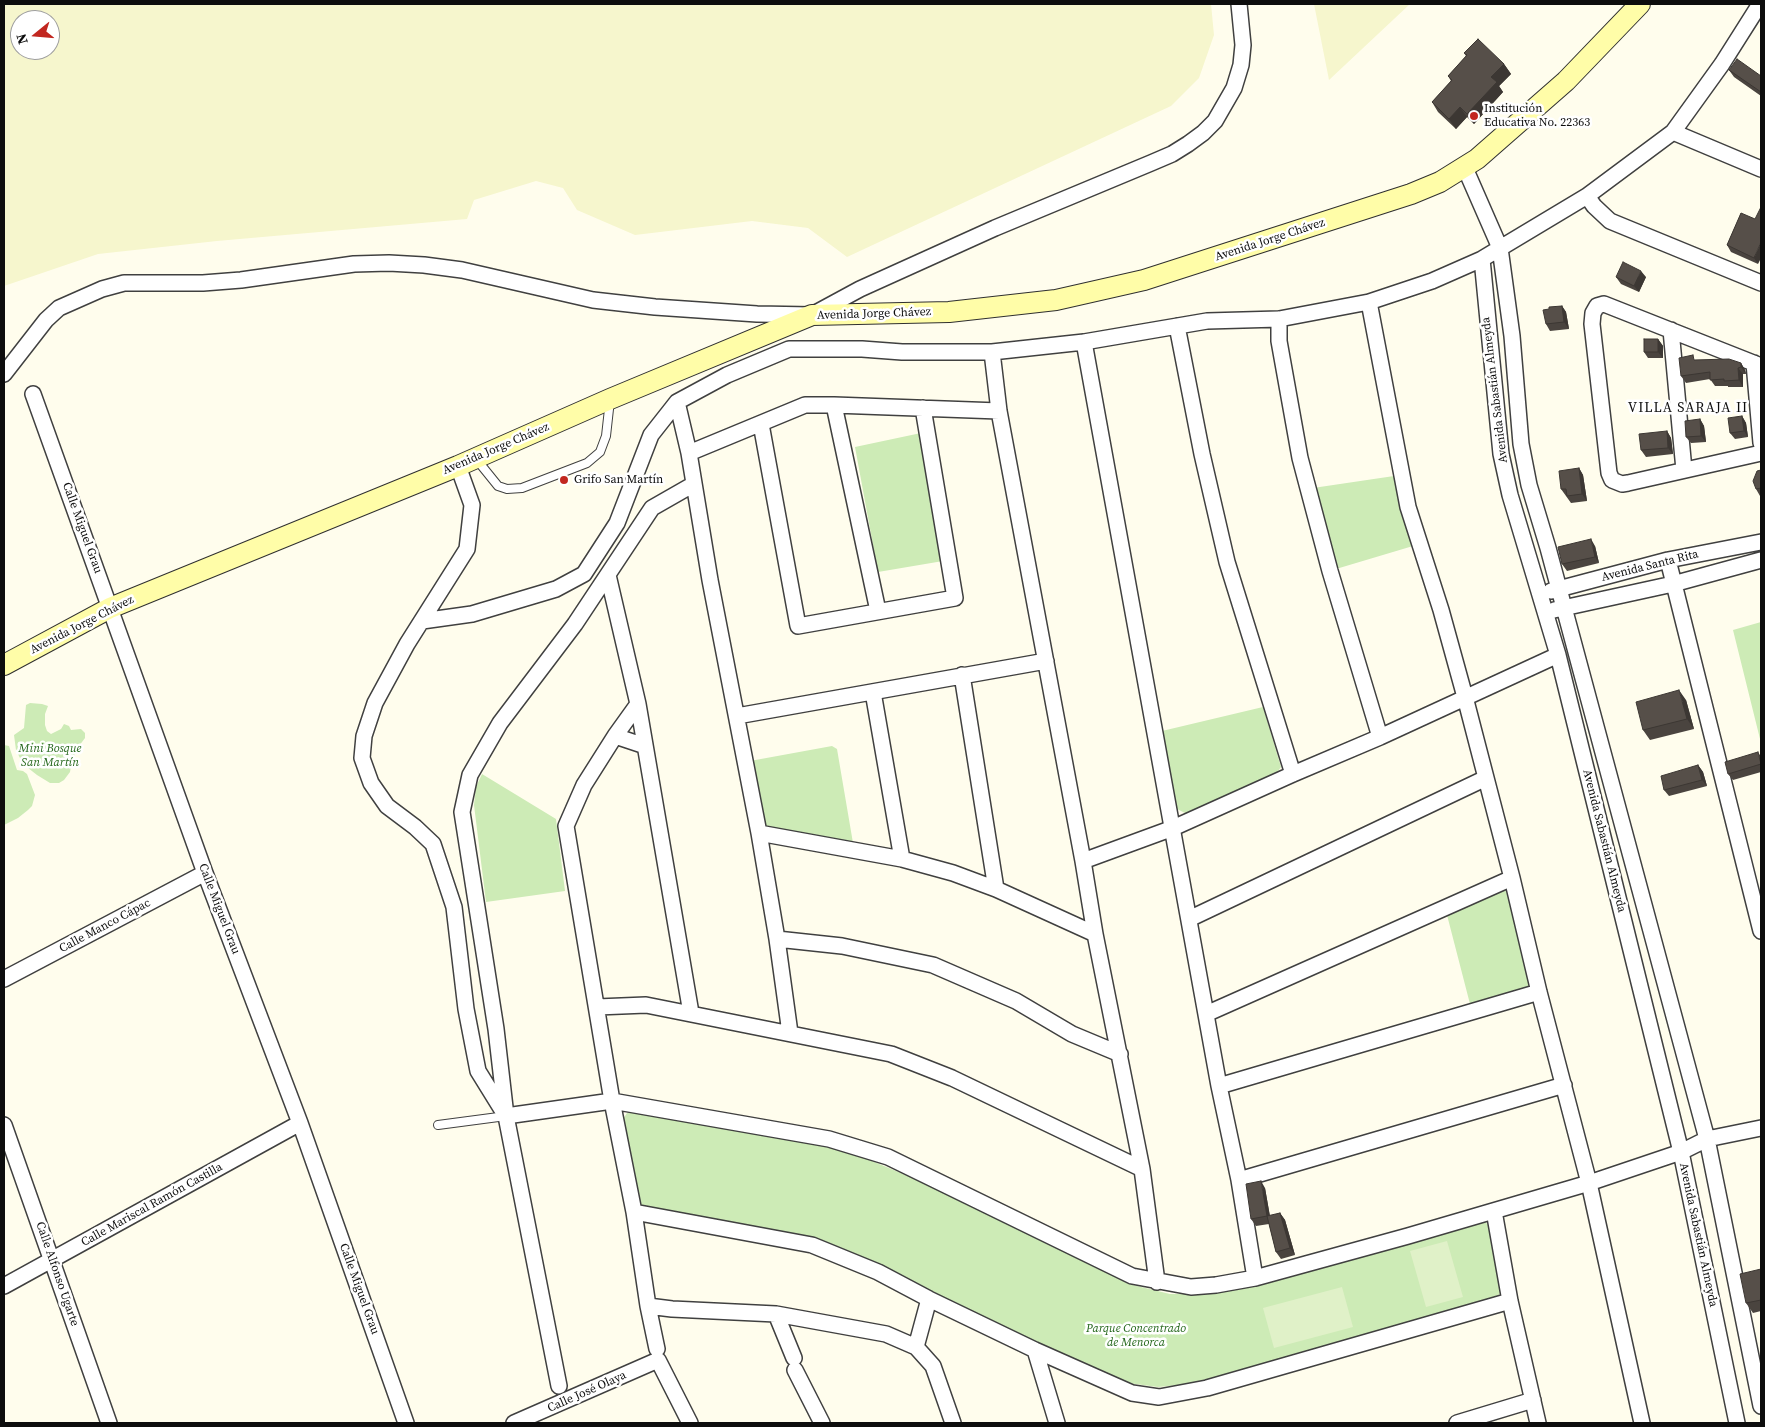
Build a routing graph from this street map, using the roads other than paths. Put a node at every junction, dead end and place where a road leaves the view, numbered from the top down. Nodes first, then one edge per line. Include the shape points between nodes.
1 (1239, 4) edge
2 (1640, 4) edge
3 (1760, 4) edge
4 (1673, 132) junction
5 (1465, 168) junction
6 (1761, 169) edge
7 (1587, 196) junction
8 (1500, 248) junction
9 (1482, 259) junction
10 (1761, 283) edge
11 (1369, 302) junction
12 (812, 315) junction
13 (1279, 318) junction
14 (1177, 326) junction
15 (1671, 330) junction
16 (1084, 342) junction
17 (992, 352) junction
18 (1758, 364) edge
19 (4, 374) edge
20 (34, 394) dead end
21 (610, 399) junction
22 (677, 402) junction
23 (834, 404) junction
24 (923, 408) junction
25 (999, 411) junction
26 (761, 424) junction
27 (1761, 443) edge
28 (688, 453) junction
29 (1761, 453) edge
30 (467, 462) junction
31 (1684, 470) junction
32 (694, 484) junction
33 (1761, 542) edge
34 (1668, 560) junction
35 (1761, 560) edge
36 (608, 575) junction
37 (1673, 584) junction
38 (1559, 590) junction
39 (1540, 594) junction
40 (1563, 607) junction
41 (110, 608) junction
42 (878, 612) junction
43 (1545, 612) junction
44 (422, 621) junction
45 (1558, 655) junction
46 (1046, 661) junction
47 (4, 665) edge
48 (962, 675) junction
49 (873, 692) junction
50 (1465, 697) junction
51 (638, 704) junction
52 (736, 716) junction
53 (615, 736) junction
54 (1380, 737) junction
55 (646, 746) junction
56 (1293, 774) junction
57 (1486, 778) junction
58 (1173, 828) junction
59 (759, 833) junction
60 (902, 859) junction
61 (1083, 861) junction
62 (205, 873) junction
63 (1512, 878) junction
64 (996, 889) junction
65 (1189, 919) junction
66 (1761, 931) edge
67 (1094, 934) junction
68 (777, 939) junction
69 (4, 979) edge
70 (1539, 992) junction
71 (597, 1007) junction
72 (691, 1013) junction
73 (1206, 1014) junction
74 (790, 1033) junction
75 (1120, 1054) junction
76 (1564, 1084) junction
77 (1220, 1086) junction
78 (612, 1101) junction
79 (506, 1116) junction
80 (300, 1124) junction
81 (4, 1125) edge
82 (438, 1125) dead end
83 (1761, 1128) edge
84 (1707, 1139) junction
85 (1681, 1152) junction
86 (1142, 1169) junction
87 (1239, 1180) junction
88 (1589, 1183) junction
89 (1494, 1211) junction
90 (634, 1212) junction
91 (52, 1260) junction
92 (1254, 1278) junction
93 (1157, 1282) junction
94 (4, 1286) edge
95 (929, 1299) junction
96 (1510, 1302) junction
97 (648, 1306) junction
98 (776, 1314) junction
99 (916, 1347) junction
100 (1035, 1350) junction
101 (658, 1354) junction
102 (559, 1386) dead end
103 (1533, 1400) junction
104 (1761, 1406) edge
105 (548, 1417) edge
106 (109, 1423) edge
107 (406, 1423) edge
108 (514, 1423) edge
109 (690, 1423) edge
110 (822, 1423) edge
111 (953, 1423) edge
112 (1057, 1423) edge
113 (1457, 1423) edge
114 (1538, 1423) edge
115 (1642, 1423) edge
116 (1737, 1423) edge

1 - 12 street via 1243,44 1234,88 1215,120 1188,144 1172,154 860,289
2 - 5 main road, Avenida Jorge Chávez via 1566,81
3 - 4 street
4 - 6 street
4 - 7 street
5 - 8 street, Avenida Sabastián Almeyda
5 - 12 main road, Avenida Jorge Chávez via 1411,194 1153,277 1056,300 949,312
7 - 8 street
7 - 10 street via 1610,220
8 - 9 street
8 - 38 street, Avenida Sabastián Almeyda via 1512,336 1521,444 1529,485
9 - 11 street via 1432,281
9 - 39 street, Avenida Sabastián Almeyda via 1501,454
11 - 13 street
11 - 50 street via 1408,507
12 - 19 street via 628,304 593,300 462,270 390,263 354,264 241,280 124,283 102,289 59,308
12 - 21 main road, Avenida Jorge Chávez
13 - 14 street via 1207,321
13 - 54 street via 1279,341 1300,458 1330,572
14 - 16 street
14 - 56 street via 1227,562
15 - 18 street
15 - 31 street
15 - 31 street via 1604,304 1597,306 1593,313 1612,480 1622,484
16 - 17 street
16 - 58 street
17 - 22 street via 789,349 727,375
17 - 25 street
18 - 27 street
20 - 41 street, Calle Miguel Grau
21 - 30 main road, Avenida Jorge Chávez
21 - 30 lane via 606,436 600,452 588,462 522,488 507,489 498,486
22 - 28 street
22 - 44 street via 651,435 617,523 584,574 556,589 472,614
23 - 24 street
23 - 26 street via 805,406
23 - 42 street
24 - 25 street
24 - 42 street via 955,598
25 - 46 street
26 - 28 street
26 - 42 street via 798,626
28 - 32 street
29 - 31 street
30 - 41 main road, Avenida Jorge Chávez
30 - 44 street via 472,505 467,549
32 - 36 street via 652,508
32 - 52 street
33 - 34 street, Avenida Santa Rita
34 - 37 street
34 - 38 street, Avenida Santa Rita
35 - 37 street, Avenida Santa Rita
36 - 51 street
36 - 79 street via 500,723 470,775 462,812 496,1029
37 - 40 street, Avenida Santa Rita
37 - 66 street
38 - 39 street, Avenida Santa Rita
38 - 40 street, Avenida Sabastián Almeyda
39 - 43 street, Avenida Sabastián Almeyda
40 - 43 street, Avenida Santa Rita
40 - 84 street, Avenida Sabastián Almeyda
41 - 47 main road, Avenida Jorge Chávez
41 - 62 street, Calle Miguel Grau
43 - 45 street, Avenida Sabastián Almeyda
44 - 79 street via 375,703 364,736 362,758 371,784 387,806 433,844 454,907 466,1010 478,1071
45 - 50 street
45 - 85 street, Avenida Sabastián Almeyda
46 - 48 street
46 - 61 street
48 - 49 street
48 - 64 street
49 - 52 street
49 - 60 street
50 - 54 street
50 - 57 street
51 - 53 street
51 - 55 street
52 - 59 street
53 - 55 street
53 - 71 street via 584,785 566,826
54 - 56 street
55 - 72 street
56 - 58 street
57 - 63 street
57 - 65 street
58 - 61 street
58 - 65 street
59 - 60 street
59 - 68 street
60 - 64 street
61 - 67 street
62 - 69 street, Calle Manco Cápac
62 - 80 street, Calle Miguel Grau
63 - 70 street
63 - 73 street
64 - 67 street
65 - 73 street
67 - 75 street
68 - 74 street
68 - 75 street via 842,946 933,965 1016,1001 1072,1034
70 - 76 street
70 - 77 street
71 - 72 street via 646,1005
71 - 78 street
72 - 74 street
73 - 77 street
74 - 86 street via 891,1054 952,1078
75 - 86 street
76 - 87 street
76 - 88 street
77 - 87 street
78 - 79 street
78 - 90 street
78 - 93 street via 830,1139 888,1157 1132,1276
79 - 82 lane
79 - 102 street
80 - 91 street, Calle Mariscal Ramón Castilla
80 - 107 street, Calle Miguel Grau
81 - 91 street, Calle Alfonso Ugarte
83 - 84 street
84 - 85 street
84 - 104 street, Avenida Sabastián Almeyda
85 - 88 street
85 - 116 street, Avenida Sabastián Almeyda
86 - 93 street
87 - 92 street
88 - 89 street
88 - 115 street
89 - 92 street
89 - 96 street
90 - 95 street via 812,1245 878,1272
90 - 97 street
91 - 94 street, Calle Mariscal Ramón Castilla
91 - 106 street, Calle Alfonso Ugarte
92 - 93 street via 1191,1287
95 - 99 street
95 - 100 street
96 - 100 street via 1207,1388 1159,1397 1132,1393
96 - 103 street
97 - 98 street
97 - 101 street
98 - 99 street via 886,1334
98 - 110 street via 794,1364
99 - 111 street via 933,1366
100 - 112 street
101 - 105 street, Calle José Olaya
101 - 109 street
103 - 113 street
103 - 114 street
105 - 108 street, Calle José Olaya

